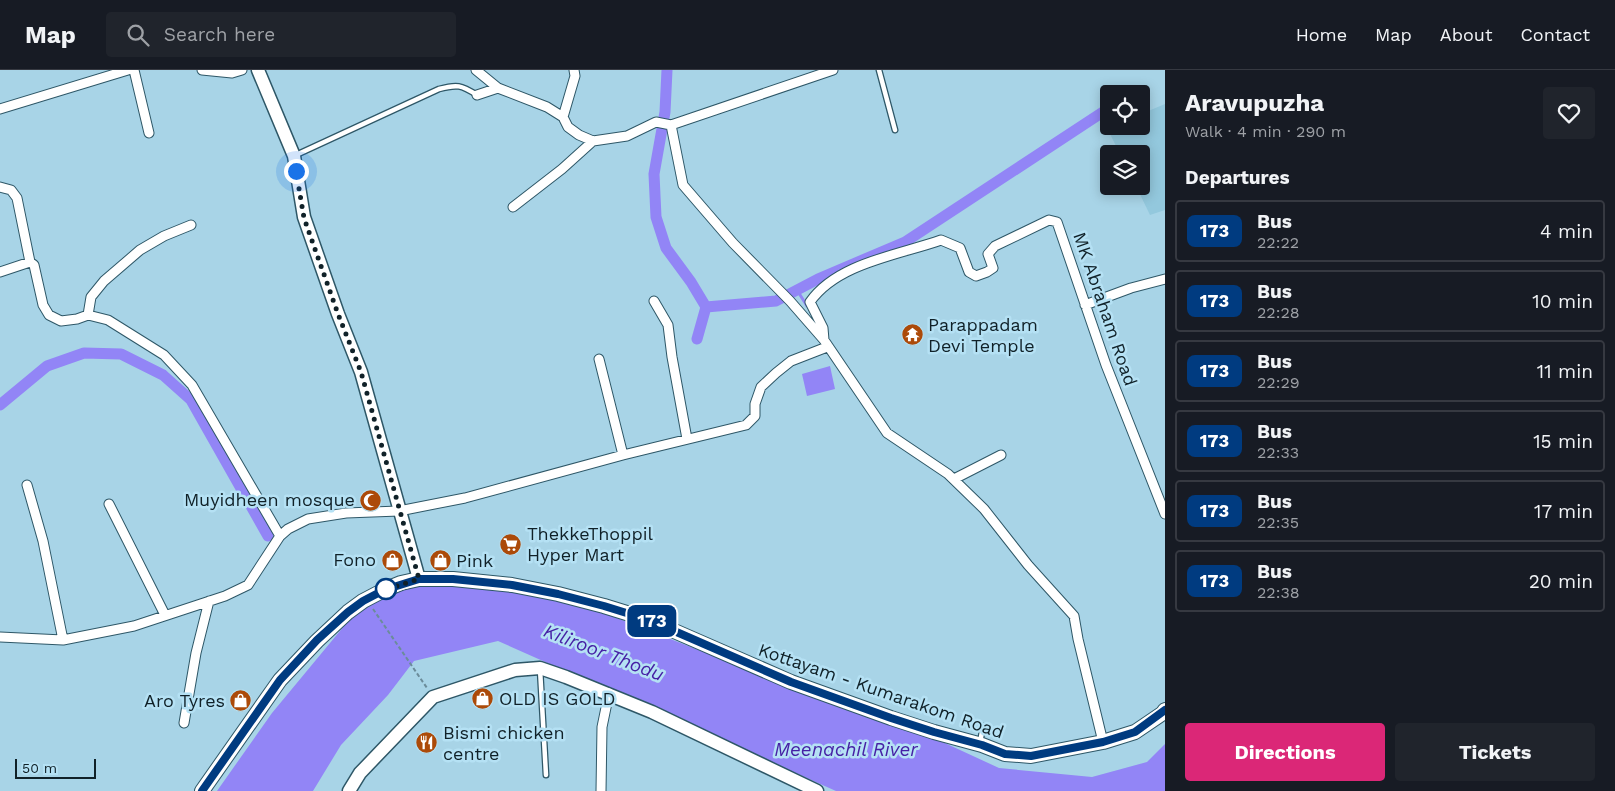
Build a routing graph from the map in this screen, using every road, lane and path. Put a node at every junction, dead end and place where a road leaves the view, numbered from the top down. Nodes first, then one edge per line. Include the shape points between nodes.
1 (128, 70) edge
2 (134, 70) edge
3 (202, 70) edge
4 (242, 70) edge
5 (258, 70) edge
6 (476, 70) edge
7 (574, 70) edge
8 (833, 70) edge
9 (879, 70) edge
10 (498, 88) junction
11 (477, 95) joint
12 (0, 109) edge
13 (563, 117) junction
14 (669, 124) junction
15 (895, 130) dead end
16 (149, 133) dead end
17 (593, 141) junction
18 (294, 156) junction
19 (0, 187) edge
20 (513, 207) dead end
21 (191, 225) dead end
22 (30, 262) junction
23 (0, 272) edge
24 (1165, 279) edge
25 (654, 301) dead end
26 (1085, 305) junction
27 (88, 315) junction
28 (826, 343) junction
29 (599, 358) dead end
30 (687, 439) junction
31 (624, 454) junction
32 (1001, 455) dead end
33 (954, 479) junction
34 (28, 485) dead end
35 (109, 504) dead end
36 (399, 511) junction
37 (1165, 514) edge
38 (280, 536) junction
39 (419, 579) junction
40 (209, 601) junction
41 (370, 604) dead end
42 (165, 615) junction
43 (0, 638) edge
44 (63, 640) junction
45 (540, 668) junction
46 (429, 691) dead end
47 (609, 694) junction
48 (1165, 710) edge
49 (184, 723) dead end
50 (982, 726) dead end
51 (1103, 742) junction
52 (979, 744) junction
53 (546, 775) dead end
54 (202, 791) edge
55 (349, 791) edge
56 (601, 791) edge
57 (817, 791) edge

1 - 12 street
2 - 16 street
3 - 4 street via 232,73
5 - 18 street
6 - 10 street
7 - 13 street
8 - 14 street
9 - 15 lane
10 - 11 street
10 - 13 street
11 - 18 lane via 457,85 439,89
13 - 17 street via 568,127
14 - 17 street via 656,122 627,136
14 - 28 street via 682,185
17 - 20 street
18 - 36 street via 304,218 361,372
19 - 22 street via 11,190 17,198
21 - 27 street via 140,250 104,281 91,296
22 - 23 street
22 - 27 street via 34,265 43,306 49,315 61,322
24 - 26 street
25 - 30 street via 668,324
26 - 28 street, MK Abraham Road via 1057,222 1049,220 994,246 988,254 993,268 976,276 969,272 960,248 941,240 857,266 818,290 810,302
26 - 37 street, MK Abraham Road
27 - 38 street via 108,320 157,350 192,384
28 - 30 street via 791,361 761,387 755,416 746,425
28 - 33 street via 886,433
29 - 31 street
30 - 31 street
31 - 36 street via 465,498
32 - 33 street
33 - 51 street via 984,509 1074,616
34 - 44 street
35 - 42 street
36 - 38 street via 346,513 308,519
36 - 39 street
38 - 40 street via 248,585
39 - 52 main road, Kottayam - Kumarakom Road via 512,585 604,606 649,620 791,682 934,732
39 - 54 main road, Kottayam - Kumarakom Road via 384,590 363,601 317,640 280,680
40 - 42 street
40 - 49 street
41 - 46 path
42 - 44 street via 134,626
43 - 44 street
45 - 47 street
45 - 53 lane
45 - 55 street via 515,670 434,697 360,773
47 - 56 street via 602,727
47 - 57 street
48 - 51 main road, Kottayam - Kumarakom Road via 1135,732
50 - 52 lane
51 - 52 main road, Kottayam - Kumarakom Road via 1031,756 1005,754

